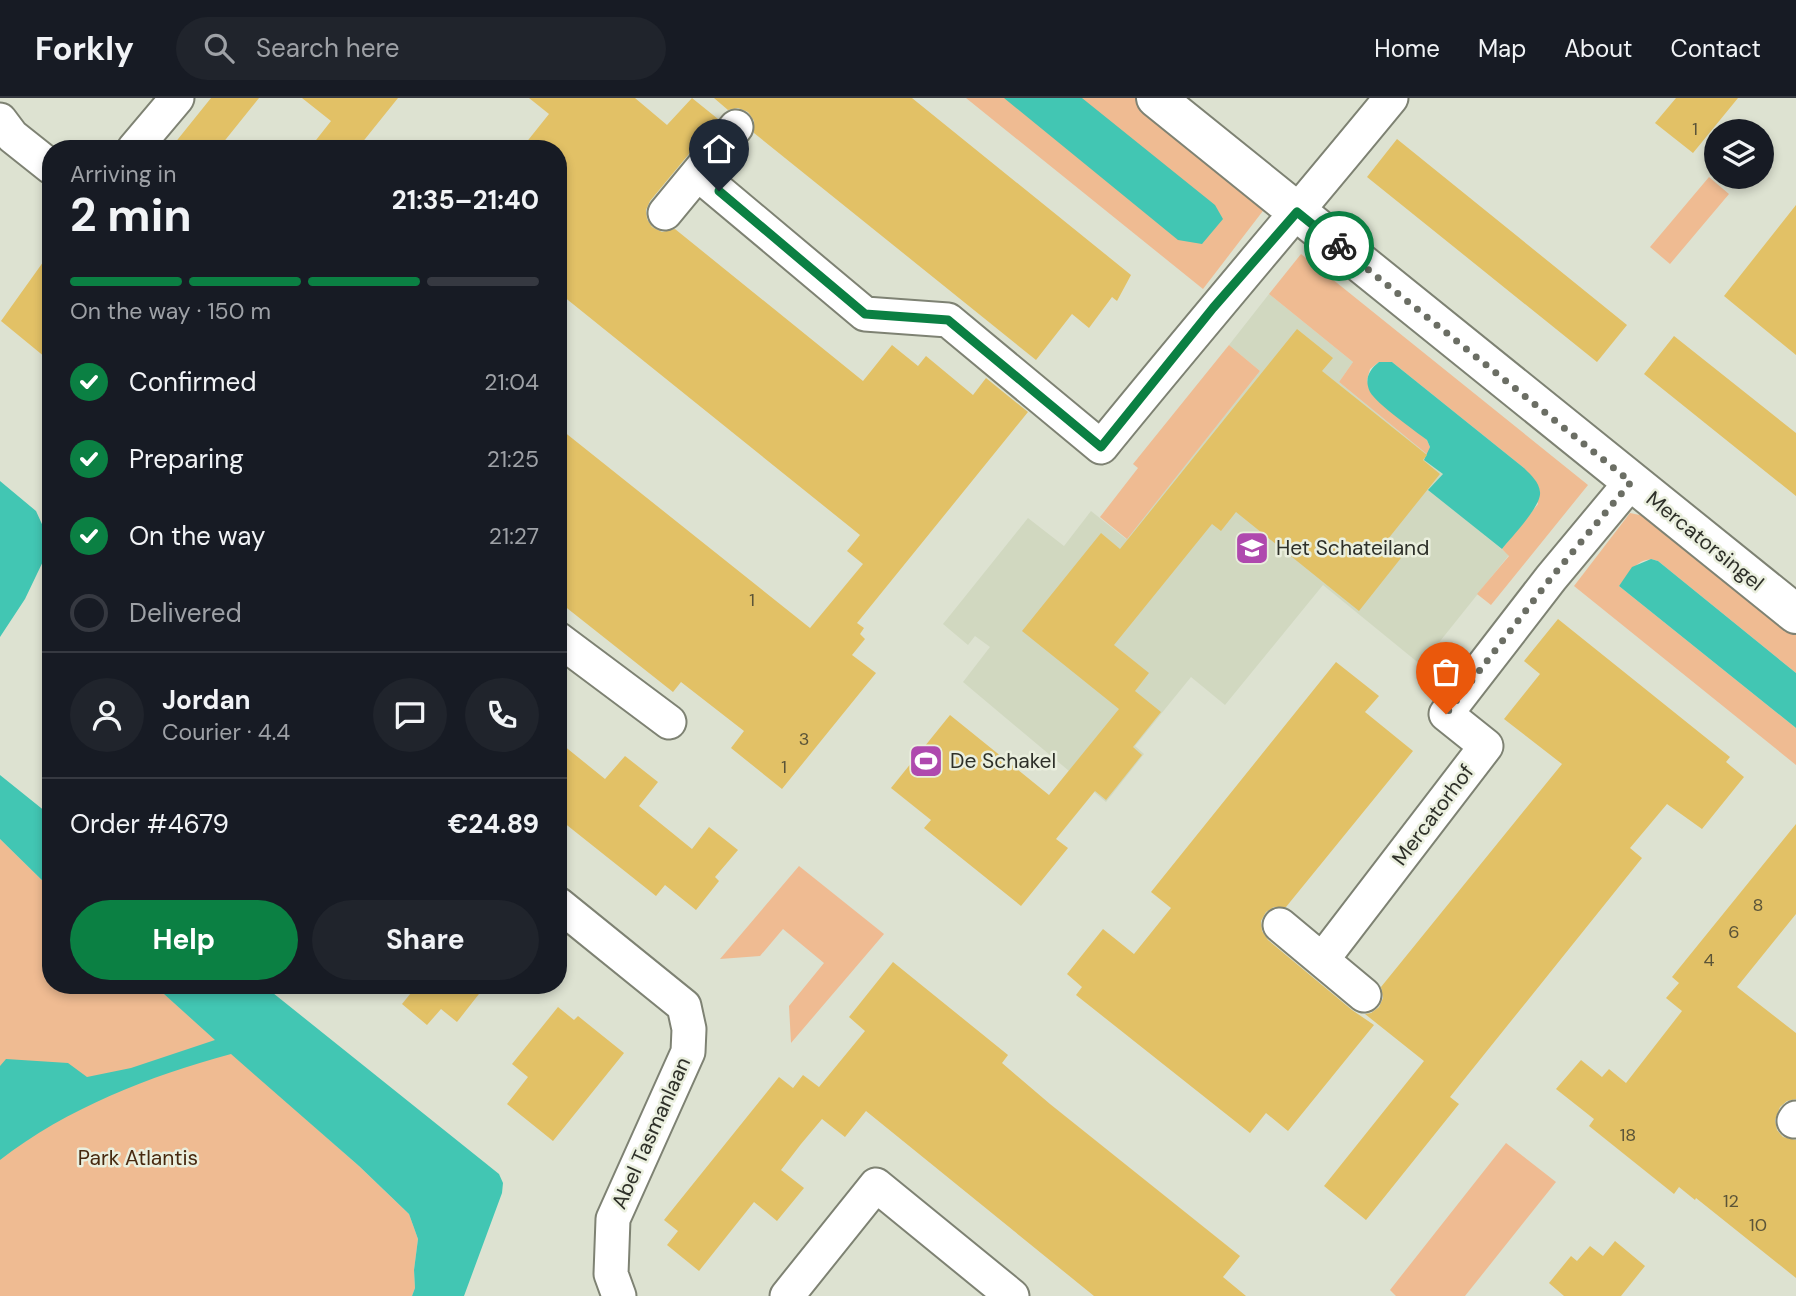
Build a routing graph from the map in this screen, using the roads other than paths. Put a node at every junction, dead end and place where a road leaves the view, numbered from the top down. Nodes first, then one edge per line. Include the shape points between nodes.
1 (177, 98) edge
2 (1156, 98) edge
3 (1391, 98) edge
4 (0, 120) edge
5 (736, 127) dead end
6 (142, 140) edge
7 (42, 160) edge
8 (698, 174) junction
9 (1297, 212) junction
10 (665, 213) dead end
11 (1631, 482) junction
12 (1796, 614) edge
13 (567, 646) edge
14 (669, 722) dead end
15 (567, 911) edge
16 (1280, 925) dead end
17 (1322, 960) junction
18 (1364, 995) dead end
19 (619, 1296) edge
20 (787, 1296) edge
21 (1012, 1296) edge

1 - 6 street
2 - 9 street, Mercatorsingel
3 - 9 street
4 - 7 street
5 - 8 street
8 - 9 street via 865,314 948,320 1101,447
8 - 10 street
9 - 11 street, Mercatorsingel
11 - 12 street, Mercatorsingel
11 - 17 street, Mercatorhof via 1446,714 1486,746
13 - 14 street
15 - 19 street, Abel Tasmanlaan via 684,1006 689,1029 688,1052 613,1219 611,1274
16 - 17 street
17 - 18 street
20 - 21 street via 876,1185

